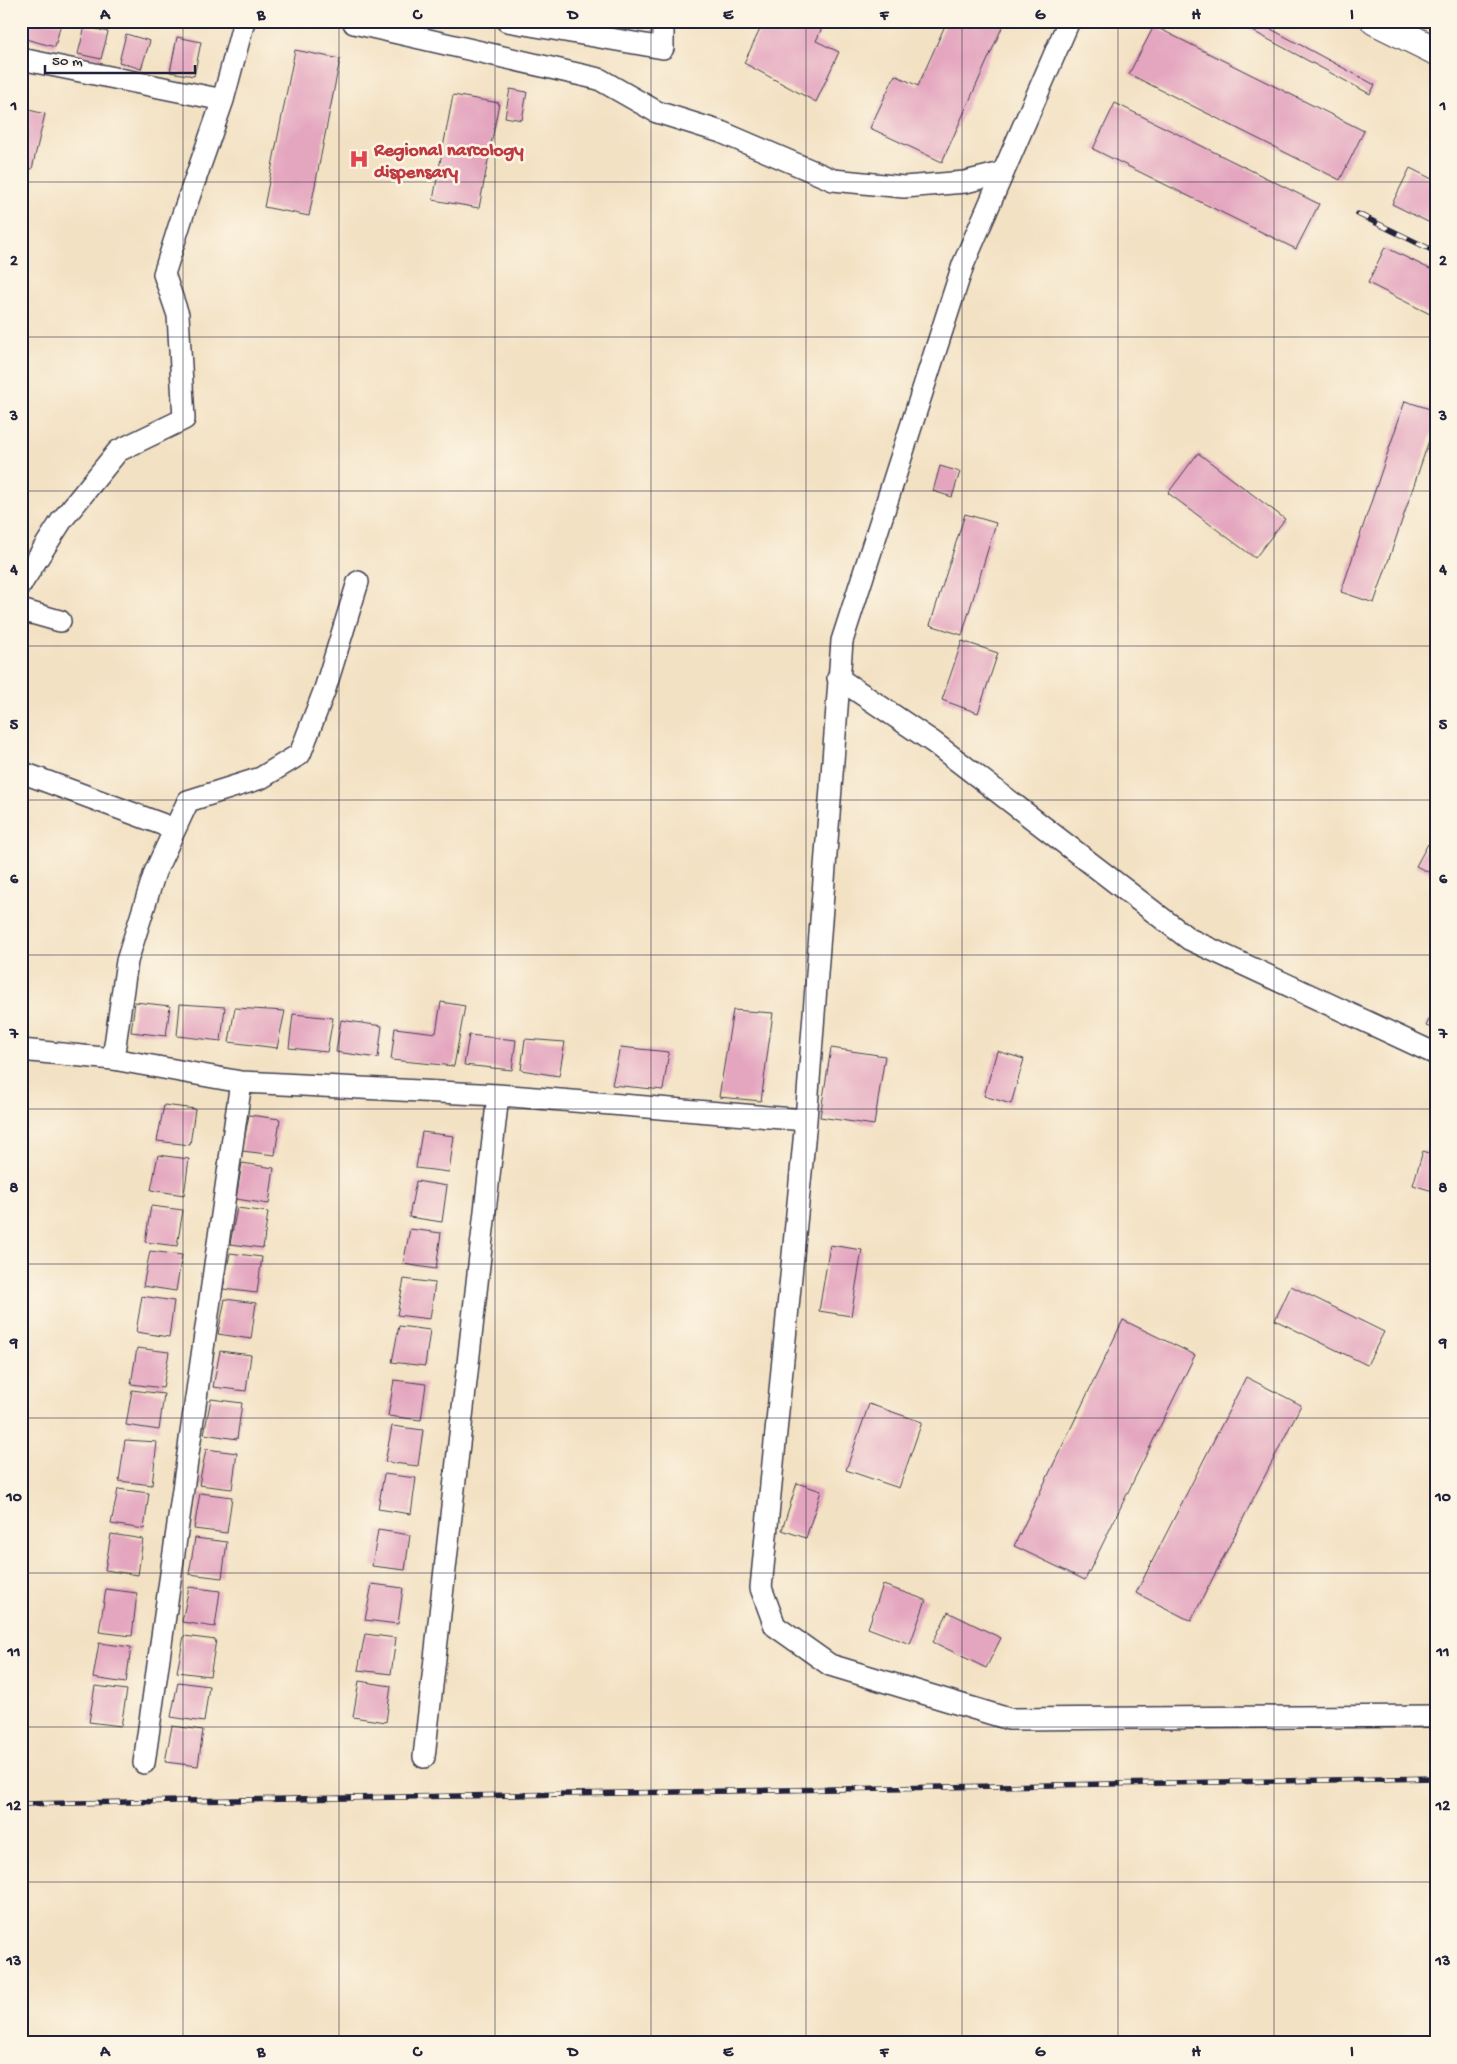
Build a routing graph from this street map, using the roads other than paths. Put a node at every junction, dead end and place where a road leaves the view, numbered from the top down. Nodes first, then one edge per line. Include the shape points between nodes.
1 (244, 21) edge
2 (507, 21) edge
3 (662, 21) edge
4 (1069, 21) edge
5 (1375, 21) edge
6 (354, 24) dead end
7 (1436, 52) edge
8 (21, 59) edge
9 (224, 100) junction
10 (1002, 173) junction
11 (358, 582) dead end
12 (21, 584) edge
13 (21, 610) edge
14 (60, 621) dead end
15 (838, 678) junction
16 (21, 772) edge
17 (175, 828) junction
18 (21, 1050) edge
19 (1436, 1054) edge
20 (113, 1059) junction
21 (241, 1082) junction
22 (498, 1095) junction
23 (806, 1120) junction
24 (1436, 1716) edge
25 (424, 1757) dead end
26 (144, 1763) dead end

1 - 9 street
2 - 3 street via 663,48
4 - 10 street
5 - 7 main road
6 - 10 street via 598,79 657,112 721,132 833,180 904,187 965,182
8 - 9 street
9 - 12 street via 164,274 178,315 184,419 118,451 62,520
10 - 15 street via 960,275 842,641
11 - 17 street via 300,754 261,778 188,801
13 - 14 street
15 - 19 street via 932,742 1189,939
15 - 23 street
16 - 17 street
17 - 20 street via 155,872 127,961
18 - 20 street
20 - 21 street
21 - 22 street
21 - 26 street
22 - 23 street
22 - 25 street
23 - 24 street via 761,1588 775,1626 830,1665 1009,1719

